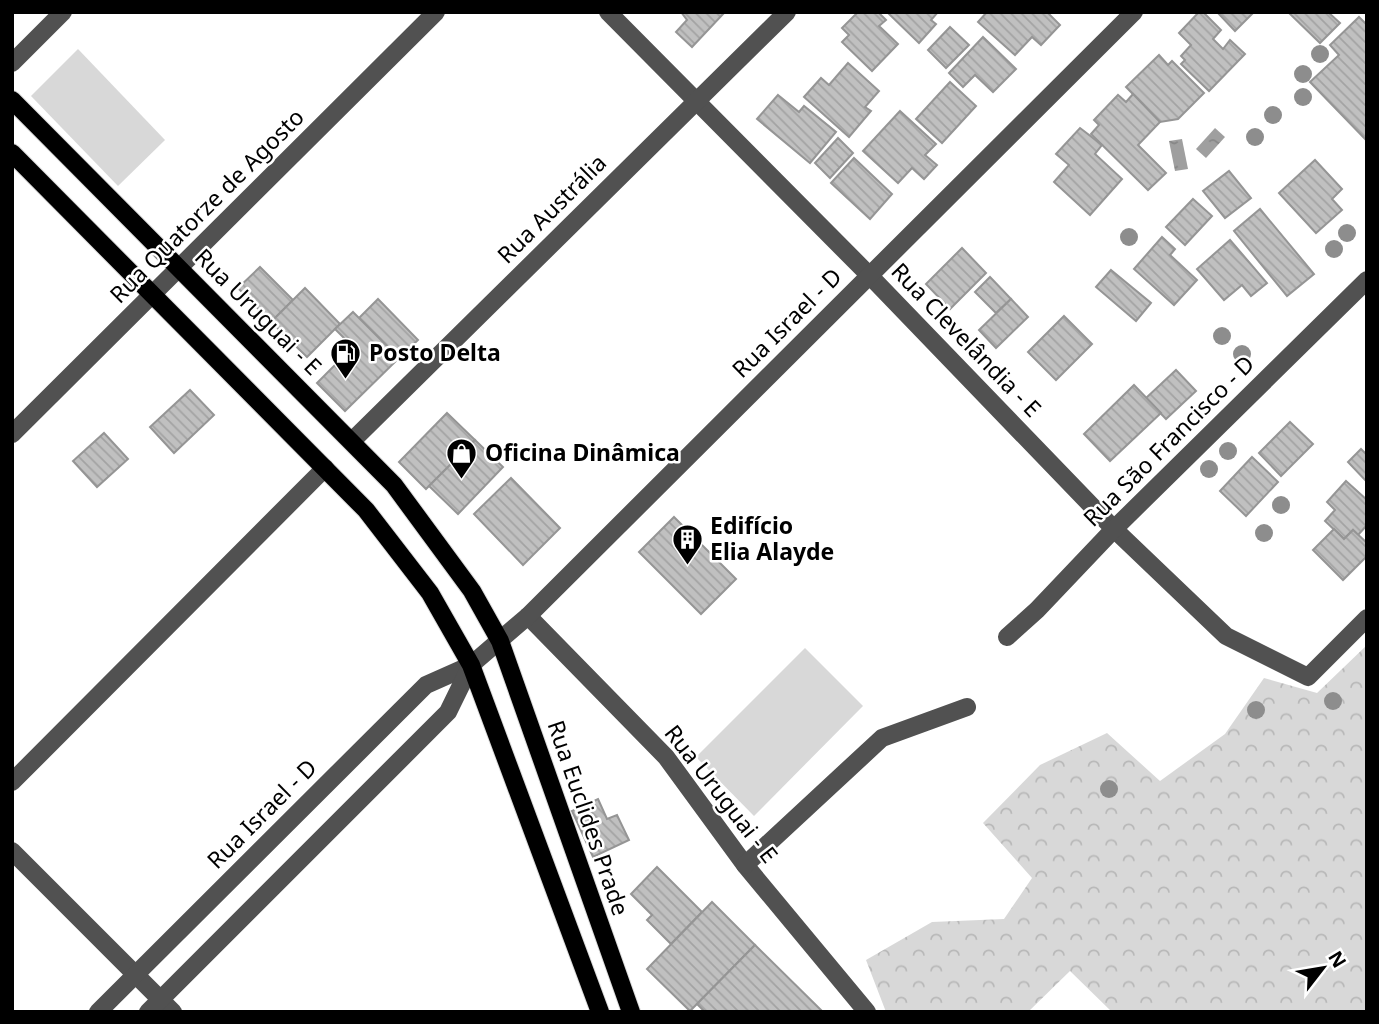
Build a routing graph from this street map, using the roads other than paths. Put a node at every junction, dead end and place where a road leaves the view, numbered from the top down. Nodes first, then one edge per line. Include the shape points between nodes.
1 (63, 12) edge
2 (436, 12) edge
3 (608, 12) edge
4 (787, 12) edge
5 (1134, 12) edge
6 (12, 63) edge
7 (12, 100) edge
8 (697, 102) junction
9 (12, 153) edge
10 (179, 268) junction
11 (870, 276) junction
12 (1367, 280) edge
13 (153, 294) junction
14 (12, 434) edge
15 (352, 441) junction
16 (325, 468) junction
17 (1114, 529) junction
18 (528, 616) junction
19 (1367, 618) edge
20 (1007, 637) dead end
21 (500, 641) junction
22 (471, 665) junction
23 (967, 707) dead end
24 (12, 782) edge
25 (12, 851) edge
26 (745, 865) junction
27 (135, 974) junction
28 (160, 1008) edge
29 (98, 1012) edge
30 (600, 1012) edge
31 (631, 1012) edge
32 (867, 1012) edge

1 - 6 street
2 - 10 street, Rua Quatorze de Agosto
3 - 8 street, Rua Clevelândia - E
4 - 8 street, Rua Austrália
5 - 11 street, Rua Israel - D
7 - 10 main road, Rua Uruguai - E
8 - 11 street, Rua Clevelândia - E
8 - 15 street, Rua Austrália
9 - 13 main road
10 - 13 street, Rua Quatorze de Agosto
10 - 15 main road, Rua Uruguai - E
11 - 17 street, Rua Clevelândia - E
11 - 18 street, Rua Israel - D
12 - 17 street, Rua São Francisco - D
13 - 14 street, Rua Quatorze de Agosto
13 - 16 main road
15 - 21 main road, Rua Uruguai - E via 432,533
16 - 22 main road via 366,510 430,593
16 - 24 street
17 - 19 street, Rua Clevelândia - E via 1226,636 1308,677
17 - 20 street, Rua São Francisco - D
18 - 21 street, Rua Israel - D
18 - 26 street, Rua Uruguai - E via 666,757
21 - 22 street, Rua Israel - D
21 - 31 main road, Rua Euclides Prade
22 - 27 street, Rua Israel - D via 426,685
22 - 28 street, Rua Israel - D via 448,712
22 - 30 main road
23 - 26 street via 882,738
25 - 27 street
26 - 32 street, Rua Uruguai - E
27 - 28 street
27 - 29 street, Rua Israel - D

